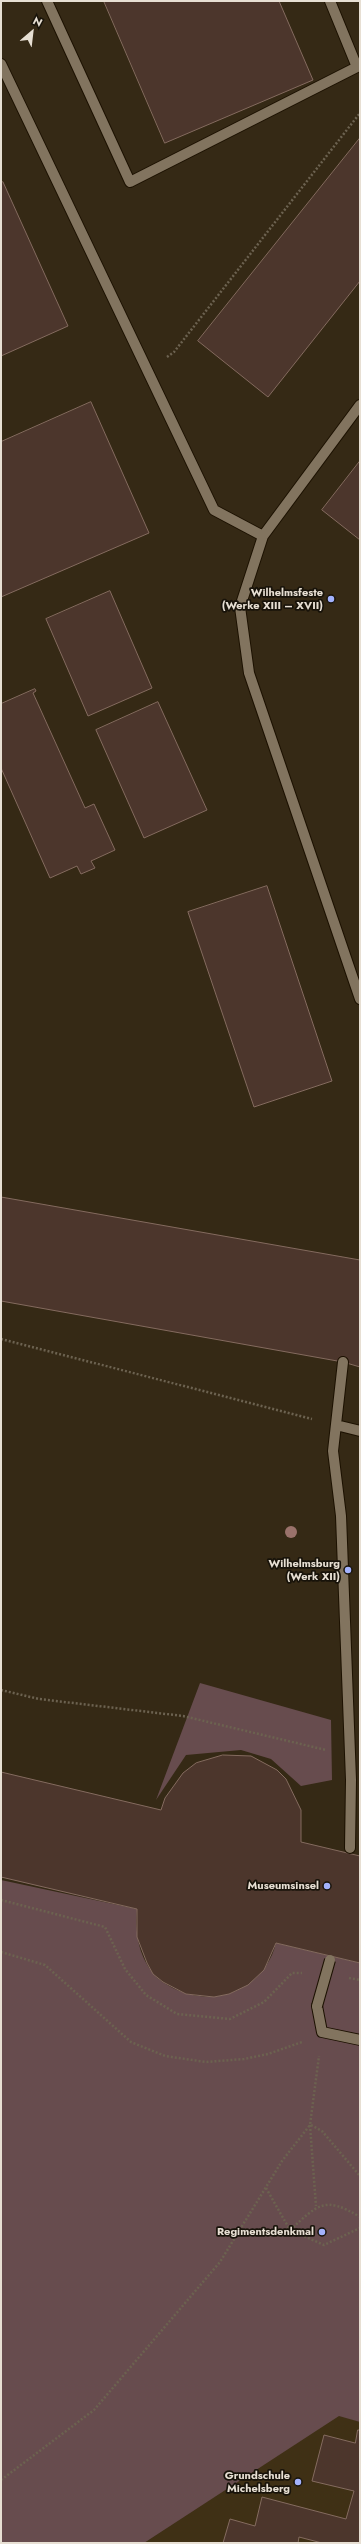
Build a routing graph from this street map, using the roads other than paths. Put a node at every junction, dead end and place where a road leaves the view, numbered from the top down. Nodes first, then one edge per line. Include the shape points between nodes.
1 (47, 1) edge
2 (330, 1) edge
3 (1, 64) edge
4 (360, 405) edge
5 (263, 536) junction
6 (360, 999) edge
7 (343, 1362) dead end
8 (336, 1425) junction
9 (360, 1432) edge
10 (356, 1781) edge
11 (350, 1848) dead end
12 (330, 1960) dead end
13 (360, 2040) edge

1 - 2 street via 130,182 357,67
3 - 5 street via 214,510
4 - 5 street
5 - 6 street via 240,607 250,673
7 - 8 street
8 - 9 street
8 - 10 street via 333,1451 341,1516 350,1755
10 - 11 street
12 - 13 street, bridge via 317,2006 322,2032

